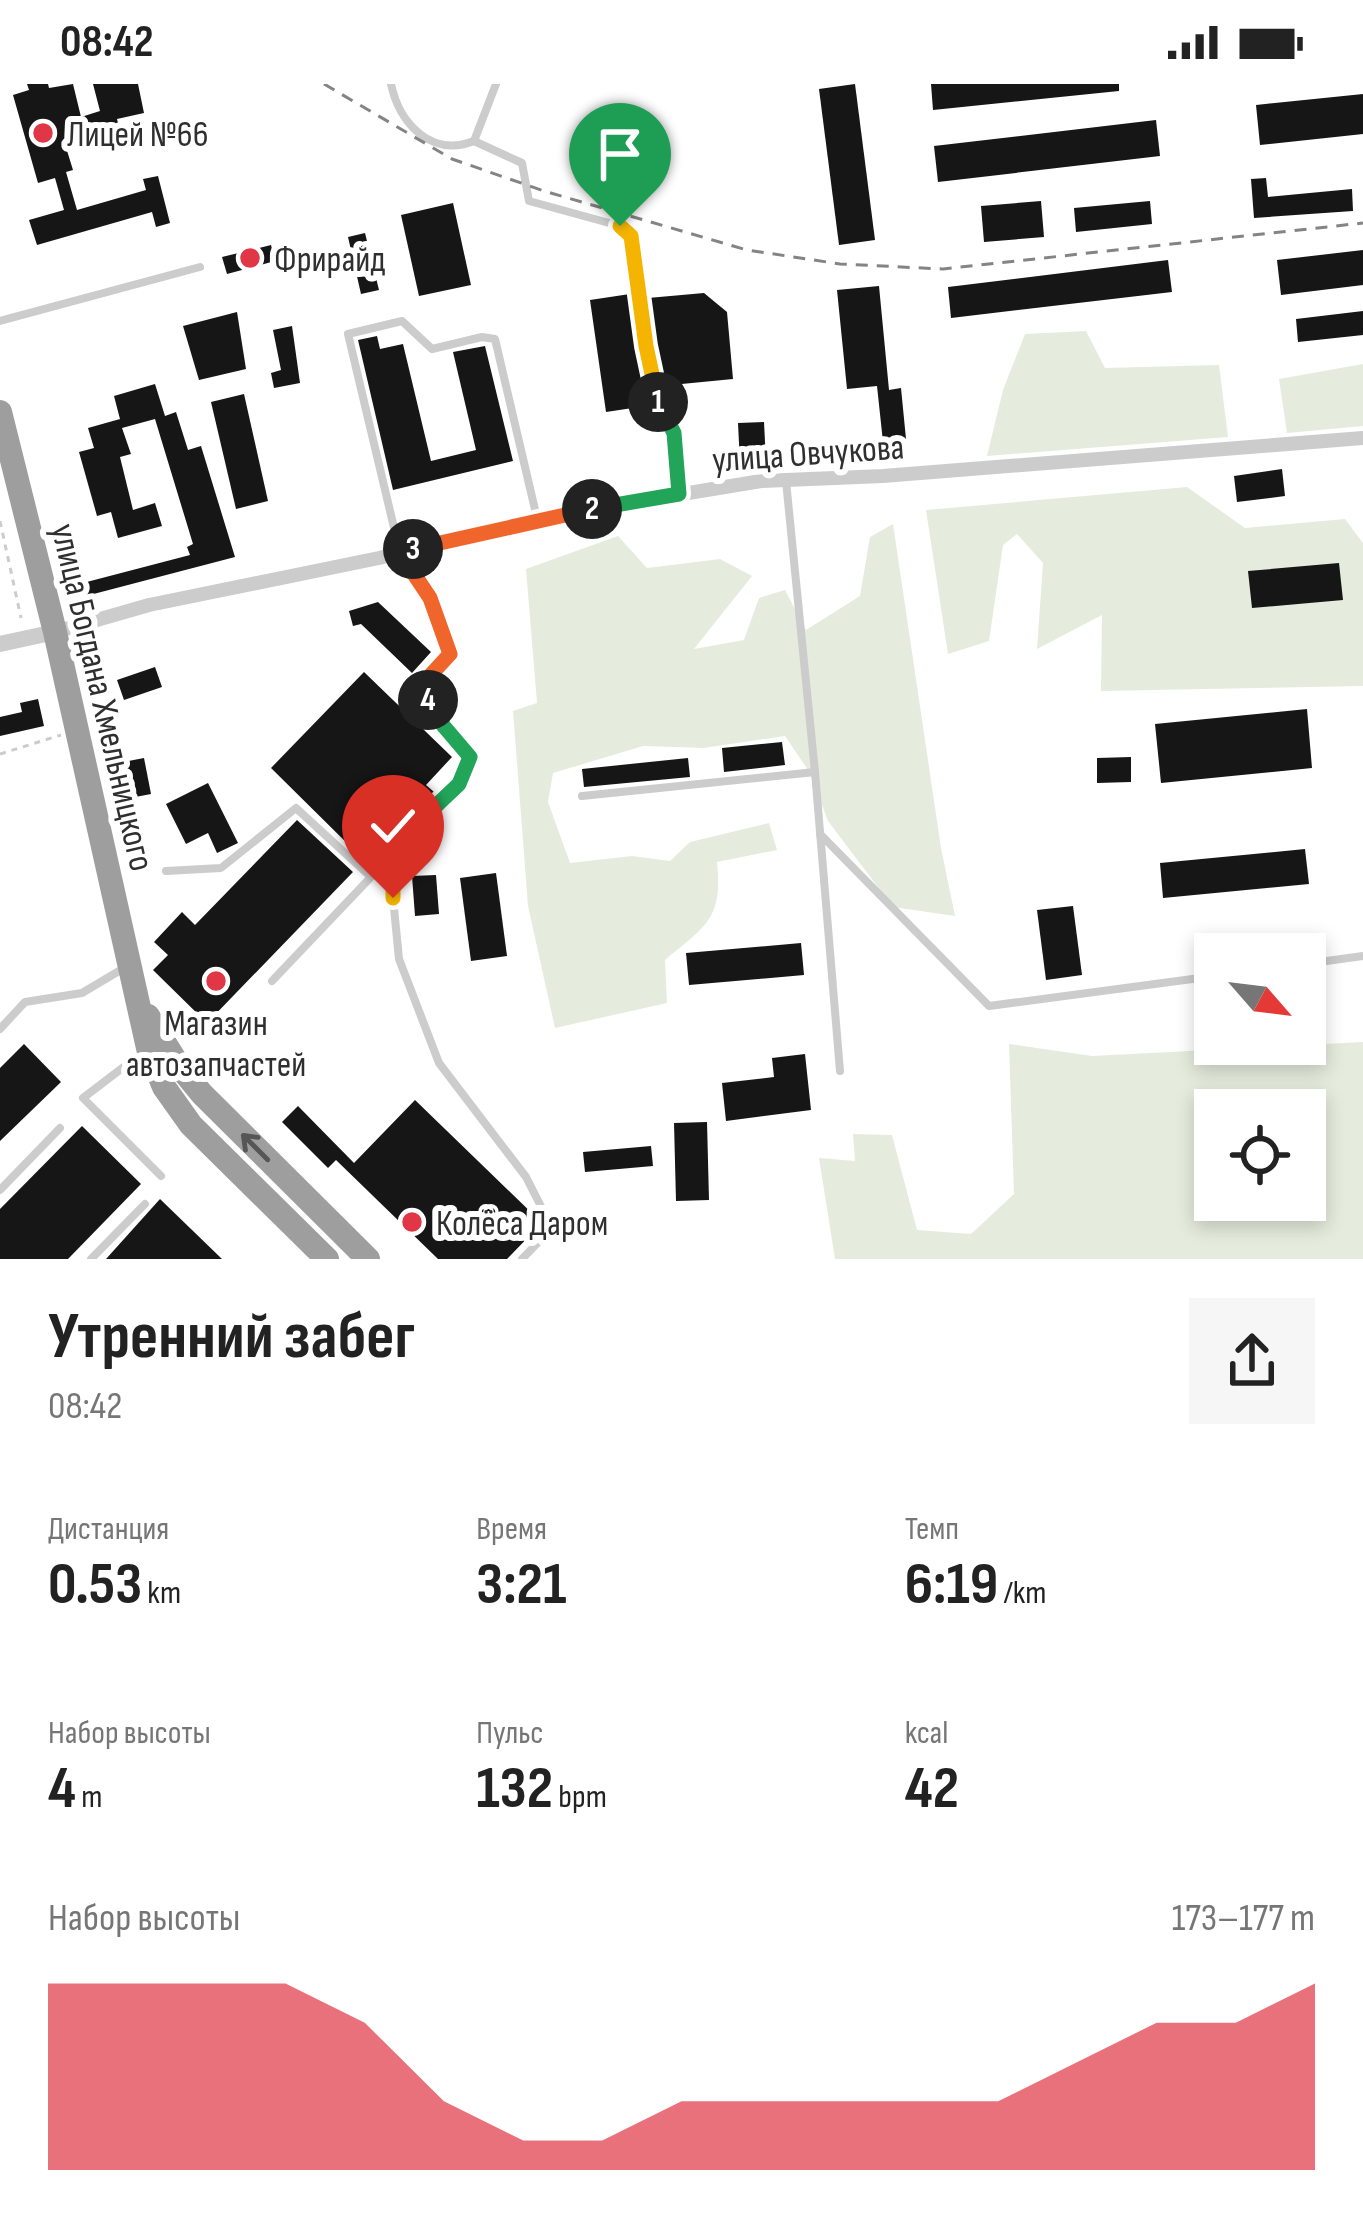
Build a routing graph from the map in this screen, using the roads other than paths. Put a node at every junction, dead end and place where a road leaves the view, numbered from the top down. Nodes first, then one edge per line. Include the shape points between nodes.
1 (391, 84) edge
2 (496, 84) edge
3 (474, 141) junction
4 (200, 268) dead end
5 (0, 321) edge
6 (0, 412) edge
7 (1363, 438) edge
8 (785, 480) junction
9 (679, 494) junction
10 (537, 519) junction
11 (400, 553) junction
12 (55, 632) junction
13 (0, 644) edge
14 (815, 772) junction
15 (582, 796) dead end
16 (820, 834) junction
17 (397, 843) junction
18 (359, 865) junction
19 (166, 871) dead end
20 (1363, 956) edge
21 (1326, 961) edge
22 (128, 966) junction
23 (1194, 979) edge
24 (272, 982) dead end
25 (138, 998) junction
26 (0, 1029) edge
27 (148, 1048) junction
28 (840, 1071) dead end
29 (61, 1129) dead end
30 (161, 1175) dead end
31 (286, 1177) junction
32 (0, 1190) edge
33 (265, 1198) junction
34 (145, 1204) dead end
35 (91, 1259) edge
36 (327, 1259) edge
37 (368, 1259) edge
38 (522, 1259) edge

1 - 3 lane via 412,130 444,146
2 - 3 lane
3 - 9 lane via 522,163 529,201 631,236 655,394 674,433
4 - 5 lane
6 - 12 highway, улица Богдана Хмельницкого
7 - 8 street, улица Овчукова
8 - 9 street, улица Овчукова
8 - 14 lane
9 - 10 street, улица Овчукова
10 - 11 street, улица Овчукова
10 - 11 lane via 495,339 432,349 402,321 349,334
11 - 12 street, улица Овчукова via 149,604
11 - 17 lane via 430,598 450,654 426,680 430,710 470,757 459,784
12 - 13 street
12 - 22 highway, улица Богдана Хмельницкого
14 - 15 lane
14 - 16 lane
16 - 23 lane via 989,1006
16 - 28 lane
17 - 18 lane
17 - 38 lane via 399,959 439,1063 526,1177 552,1228
18 - 19 lane via 296,808 220,868
18 - 24 lane via 371,877
20 - 21 lane
22 - 25 highway, улица Богдана Хмельницкого
22 - 26 lane via 82,992 25,1002
25 - 27 highway, улица Богдана Хмельницкого
31 -> 25 highway, улица Богдана Хмельницкого via 190,1080
27 - 30 lane via 83,1098
27 - 33 highway, улица Богдана Хмельницкого via 175,1106
29 - 32 lane
31 - 33 highway
31 - 37 highway, улица Богдана Хмельницкого
33 - 36 highway, улица Богдана Хмельницкого
34 - 35 lane

